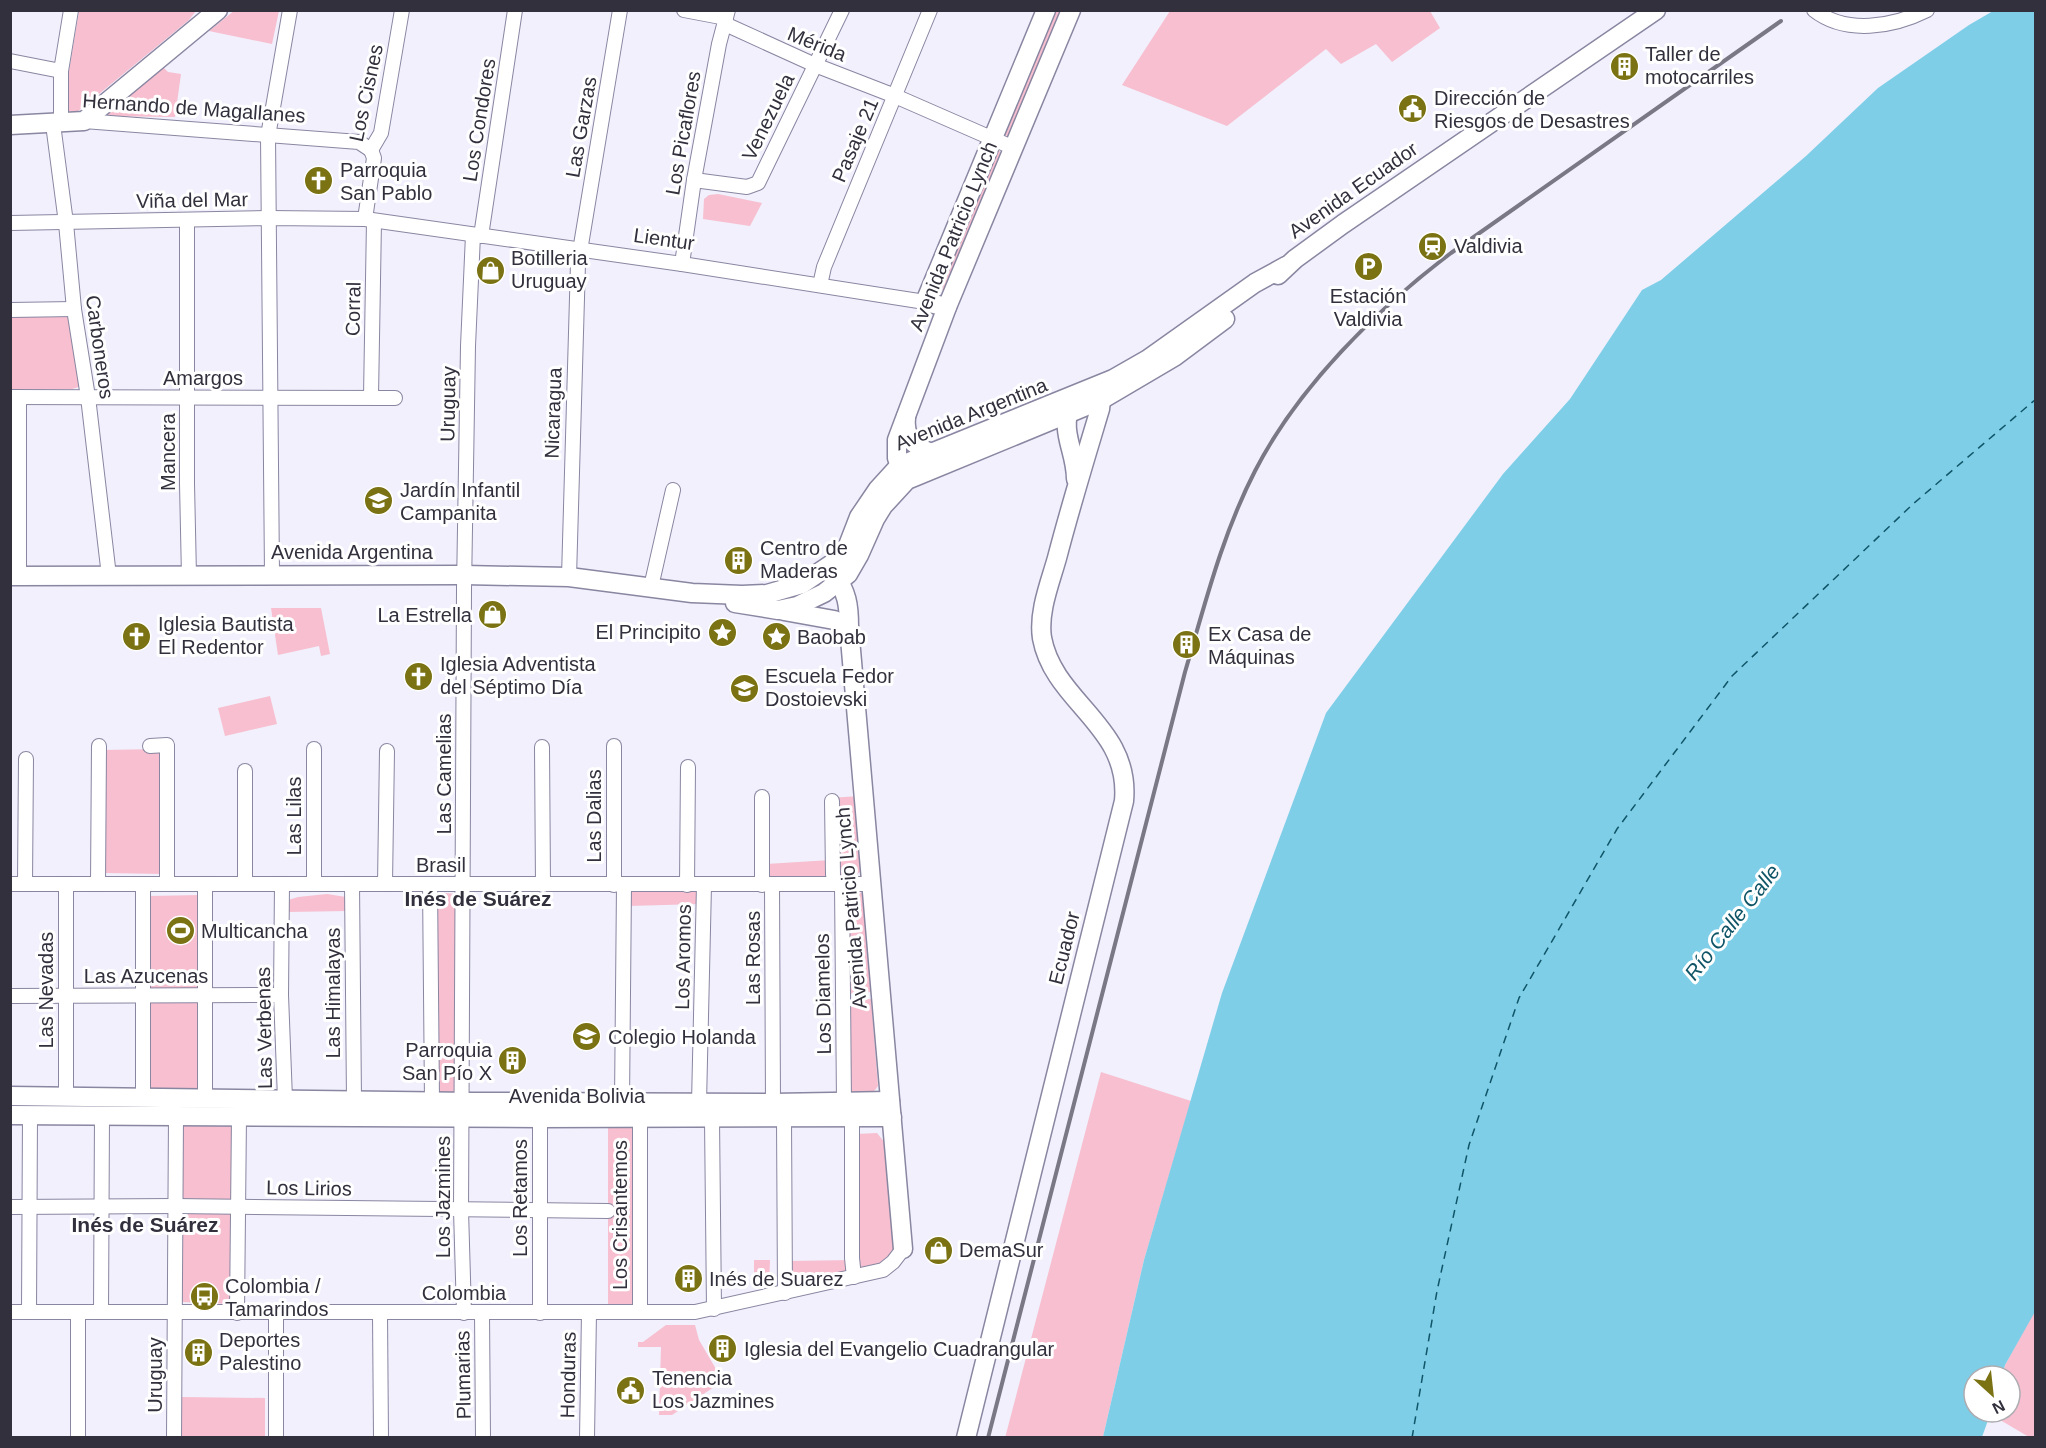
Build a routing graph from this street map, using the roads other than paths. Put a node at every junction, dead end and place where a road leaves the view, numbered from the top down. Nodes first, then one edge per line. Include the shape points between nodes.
1 (71, 10) edge
2 (218, 10) edge
3 (290, 10) edge
4 (402, 10) edge
5 (515, 10) edge
6 (620, 10) edge
7 (684, 10) edge
8 (842, 10) edge
9 (930, 10) edge
10 (1046, 10) edge
11 (1071, 10) edge
12 (1656, 10) edge
13 (1814, 10) edge
14 (1927, 10) edge
15 (726, 18) edge
16 (10, 61) edge
17 (814, 65) junction
18 (61, 71) junction
19 (895, 96) junction
20 (84, 121) junction
21 (57, 123) junction
22 (10, 125) edge
23 (268, 136) junction
24 (992, 140) junction
25 (1014, 148) junction
26 (371, 150) junction
27 (694, 180) junction
28 (269, 218) junction
29 (187, 220) junction
30 (369, 220) junction
31 (10, 223) edge
32 (66, 223) junction
33 (477, 235) junction
34 (580, 249) junction
35 (682, 264) junction
36 (1286, 266) junction
37 (820, 285) junction
38 (925, 302) junction
39 (947, 307) junction
40 (74, 309) junction
41 (10, 310) edge
42 (1098, 394) junction
43 (15, 397) edge
44 (88, 397) junction
45 (187, 397) junction
46 (270, 397) junction
47 (371, 397) junction
48 (395, 398) dead end
49 (1071, 405) junction
50 (907, 415) junction
51 (1035, 426) junction
52 (1067, 439) junction
53 (931, 453) junction
54 (903, 473) junction
55 (1075, 489) junction
56 (673, 490) dead end
57 (272, 574) junction
58 (835, 574) junction
59 (464, 575) junction
60 (15, 576) edge
61 (109, 576) junction
62 (189, 576) junction
63 (569, 577) junction
64 (651, 587) junction
65 (692, 593) junction
66 (778, 610) junction
67 (849, 627) junction
68 (99, 746) dead end
69 (150, 746) dead end
70 (614, 746) dead end
71 (542, 747) dead end
72 (314, 749) dead end
73 (387, 751) dead end
74 (26, 759) dead end
75 (688, 767) dead end
76 (245, 771) dead end
77 (762, 797) dead end
78 (832, 801) dead end
79 (837, 880) junction
80 (10, 884) edge
81 (25, 884) junction
82 (66, 884) junction
83 (98, 884) junction
84 (143, 884) junction
85 (167, 884) junction
86 (205, 884) junction
87 (245, 884) junction
88 (282, 884) junction
89 (314, 884) junction
90 (352, 884) junction
91 (385, 884) junction
92 (430, 884) junction
93 (464, 884) junction
94 (871, 884) junction
95 (543, 885) junction
96 (619, 885) junction
97 (687, 885) junction
98 (704, 885) junction
99 (767, 885) junction
100 (281, 995) junction
101 (10, 996) edge
102 (66, 996) junction
103 (143, 996) junction
104 (206, 996) junction
105 (10, 1096) edge
106 (66, 1097) junction
107 (144, 1098) junction
108 (205, 1098) junction
109 (285, 1099) junction
110 (354, 1101) junction
111 (432, 1101) junction
112 (622, 1102) junction
113 (699, 1103) junction
114 (772, 1103) junction
115 (891, 1109) junction
116 (462, 1110) junction
117 (848, 1110) junction
118 (10, 1115) edge
119 (30, 1115) junction
120 (102, 1115) junction
121 (176, 1116) junction
122 (239, 1116) junction
123 (540, 1118) junction
124 (640, 1118) junction
125 (712, 1119) junction
126 (784, 1119) junction
127 (102, 1206) junction
128 (175, 1206) junction
129 (10, 1207) edge
130 (30, 1207) junction
131 (237, 1207) junction
132 (461, 1210) junction
133 (540, 1210) junction
134 (608, 1211) dead end
135 (903, 1249) joint
136 (854, 1278) junction
137 (785, 1293) junction
138 (714, 1309) junction
139 (10, 1312) edge
140 (29, 1312) junction
141 (78, 1312) junction
142 (101, 1312) junction
143 (589, 1312) junction
144 (639, 1312) junction
145 (174, 1313) junction
146 (237, 1313) junction
147 (464, 1313) junction
148 (482, 1313) junction
149 (540, 1313) junction
150 (276, 1314) junction
151 (381, 1314) junction
152 (78, 1437) edge
153 (174, 1437) edge
154 (276, 1437) edge
155 (381, 1437) edge
156 (483, 1437) edge
157 (587, 1437) edge
158 (966, 1437) edge

1 - 18 street, Carboneros
2 - 20 main road
3 - 23 street
4 - 26 street, Los Cisnes via 381,133
5 - 33 street, Los Condores
6 - 34 street, Las Garzas
7 - 15 street, Mérida
8 - 17 street, Venezuela
9 - 19 street, Pasaje 21
10 - 24 main road, Avenida Patricio Lynch
11 - 25 main road, Avenida Patricio Lynch
12 - 36 main road, Avenida Ecuador
13 - 14 street via 1828,20 1853,26 1901,20
15 - 17 street, Mérida
15 - 27 street, Los Picaflores
16 - 18 street
17 - 19 street, Mérida
17 - 27 street, Venezuela via 758,183 747,187
18 - 21 street, Carboneros
19 - 24 street, Mérida
19 - 37 street, Pasaje 21
20 - 21 main road, Hernando de Magallanes
20 - 23 street, Hernando de Magallanes
21 - 22 main road, Hernando de Magallanes
21 - 32 street, Carboneros
23 - 26 street, Hernando de Magallanes via 359,142
23 - 28 street
24 - 25 street, Mérida
24 - 38 main road, Avenida Patricio Lynch
25 - 39 main road, Avenida Patricio Lynch
26 - 30 street, Los Cisnes via 374,162
27 - 35 street, Los Picaflores
28 - 29 street, Viña del Mar
28 - 30 street, Viña del Mar
28 - 46 street
29 - 32 street, Viña del Mar
29 - 45 street, Mancera
30 - 33 street, Lientur
30 - 47 street, Corral
31 - 32 street, Viña del Mar
32 - 40 street, Carboneros
33 - 34 street, Lientur
33 - 59 street, Uruguay via 468,357
34 - 35 street, Lientur
34 - 63 street, Nicaragua
35 - 37 street, Lientur
36 - 42 main road, Avenida Ecuador via 1255,283
36 - 42 main road, Avenida Ecuador via 1262,292 1174,357
37 - 38 street, Lientur
38 - 39 main road, Lientur
39 - 50 main road, Avenida Patricio Lynch
40 - 41 street
40 - 44 street, Carboneros
42 - 49 main road
42 - 55 main road, Ecuador via 1100,409
43 - 44 street, Amargos
43 - 60 street
44 - 45 street, Amargos
44 - 61 street, Carboneros
45 - 46 street, Amargos
45 - 62 street, Mancera
46 - 47 street, Amargos
46 - 57 street
47 - 48 street, Amargos
49 - 51 main road, Avenida Argentina
49 - 52 main road, Ecuador
49 - 53 main road, Avenida Argentina
50 - 53 main road via 909,439
50 - 54 main road, Avenida Patricio Lynch via 896,445
51 - 52 main road via 1054,429
51 - 54 main road, Avenida Argentina
52 - 55 main road, Ecuador via 1076,471
53 - 54 main road, Avenida Argentina
54 - 58 main road, Avenida Argentina via 878,489 836,561
55 - 158 main road, Ecuador via 1045,602 1042,638 1057,674 1116,751 1125,780 1124,801
56 - 64 street
57 - 59 main road, Avenida Argentina
57 - 62 main road, Avenida Argentina
58 - 65 main road, Avenida Argentina via 779,592
58 - 66 main road, Avenida Argentina via 824,593
58 - 67 main road, Avenida Patricio Lynch via 849,604
59 - 63 main road, Avenida Argentina
59 - 93 street, Las Camelias
60 - 61 main road, Avenida Argentina
61 - 62 main road, Avenida Argentina
63 - 64 main road, Avenida Argentina
64 - 65 main road, Avenida Argentina
65 - 66 main road, Avenida Argentina
66 - 67 main road via 834,620
67 - 94 main road, Avenida Patricio Lynch
68 - 83 street
69 - 85 street via 167,746
70 - 96 street, Las Dalias
71 - 95 street
72 - 89 street, Las Lilas
73 - 91 street
74 - 81 street
75 - 97 street
76 - 87 street
77 - 99 street, Las Rosas
78 - 79 street, Los Diamelos
79 - 94 street, Brasil
79 - 99 street, Brasil
79 - 117 street, Los Diamelos
80 - 81 street, Brasil
81 - 82 street, Brasil
82 - 83 street, Brasil
82 - 102 street, Las Nevadas
83 - 84 street, Brasil
84 - 85 street, Brasil
84 - 103 street
85 - 86 street, Brasil
86 - 87 street, Brasil
86 - 104 street
87 - 88 street, Brasil
88 - 89 street, Brasil
88 - 100 street, Las Verbenas
89 - 90 street, Brasil
90 - 91 street, Brasil
90 - 110 street, Las Himalayas
91 - 92 street, Brasil
92 - 93 street, Brasil
92 - 111 street
93 - 95 street, Brasil
93 - 116 street, Las Camelias
94 - 115 main road, Avenida Patricio Lynch
95 - 96 street, Brasil
96 - 97 street, Brasil
96 - 112 street, Las Dalias
97 - 98 street, Brasil
98 - 99 street, Brasil
98 - 113 street, Los Aromos
99 - 114 street, Las Rosas
100 - 104 street, Las Azucenas
100 - 109 street, Las Verbenas
101 - 102 street, Las Azucenas
102 - 103 street, Las Azucenas
102 - 106 street, Las Nevadas
103 - 104 street, Las Azucenas
103 - 107 street
104 - 108 street
105 - 106 main road, Avenida Bolivia
106 - 107 main road, Avenida Bolivia
107 - 108 main road, Avenida Bolivia
108 - 109 main road, Avenida Bolivia
109 - 110 main road, Avenida Bolivia
110 - 111 main road, Avenida Bolivia
111 - 116 main road, Avenida Bolivia
112 - 113 main road, Avenida Bolivia
112 - 116 main road, Avenida Bolivia
113 - 114 main road, Avenida Bolivia
114 - 117 main road, Avenida Bolivia
115 - 117 main road, Avenida Bolivia
115 - 135 main road, Avenida Patricio Lynch
116 - 122 main road, Avenida Bolivia
116 - 123 main road, Avenida Bolivia
116 - 132 street, Los Jazmines
117 - 126 main road, Avenida Bolivia
117 - 136 street, Los Diamelos
118 - 119 main road, Avenida Bolivia
119 - 120 main road, Avenida Bolivia
119 - 130 street
120 - 121 main road, Avenida Bolivia
120 - 127 street
121 - 122 main road, Avenida Bolivia
121 - 128 street, Uruguay
122 - 131 street
123 - 124 main road, Avenida Bolivia
123 - 133 street, Los Retamos
124 - 125 main road, Avenida Bolivia
124 - 144 street, Los Crisantemos
125 - 126 main road, Avenida Bolivia
125 - 138 street
126 - 137 street
127 - 128 street, Los Lirios
127 - 130 street, Los Lirios
127 - 142 street
128 - 131 street, Los Lirios
128 - 145 street, Uruguay
129 - 130 street, Los Lirios
130 - 140 street
131 - 132 street, Los Lirios
131 - 146 street
132 - 133 street, Los Lirios
132 - 147 street, Los Jazmines
133 - 134 street, Los Lirios
133 - 149 street, Los Retamos
135 - 136 street, Colombia via 883,1270
136 - 137 street, Colombia
137 - 138 street, Colombia
138 - 144 street, Colombia
139 - 140 street, Colombia
140 - 141 street, Colombia
141 - 142 street, Colombia
141 - 152 street
142 - 145 street, Colombia
143 - 144 street, Colombia
143 - 149 street, Colombia
143 - 157 street, Honduras
145 - 146 street, Colombia
145 - 153 street, Uruguay
146 - 150 street, Colombia
147 - 148 street, Colombia
147 - 151 street, Colombia
148 - 149 street, Colombia
148 - 156 street, Plumarias
150 - 151 street, Colombia
150 - 154 street
151 - 155 street

